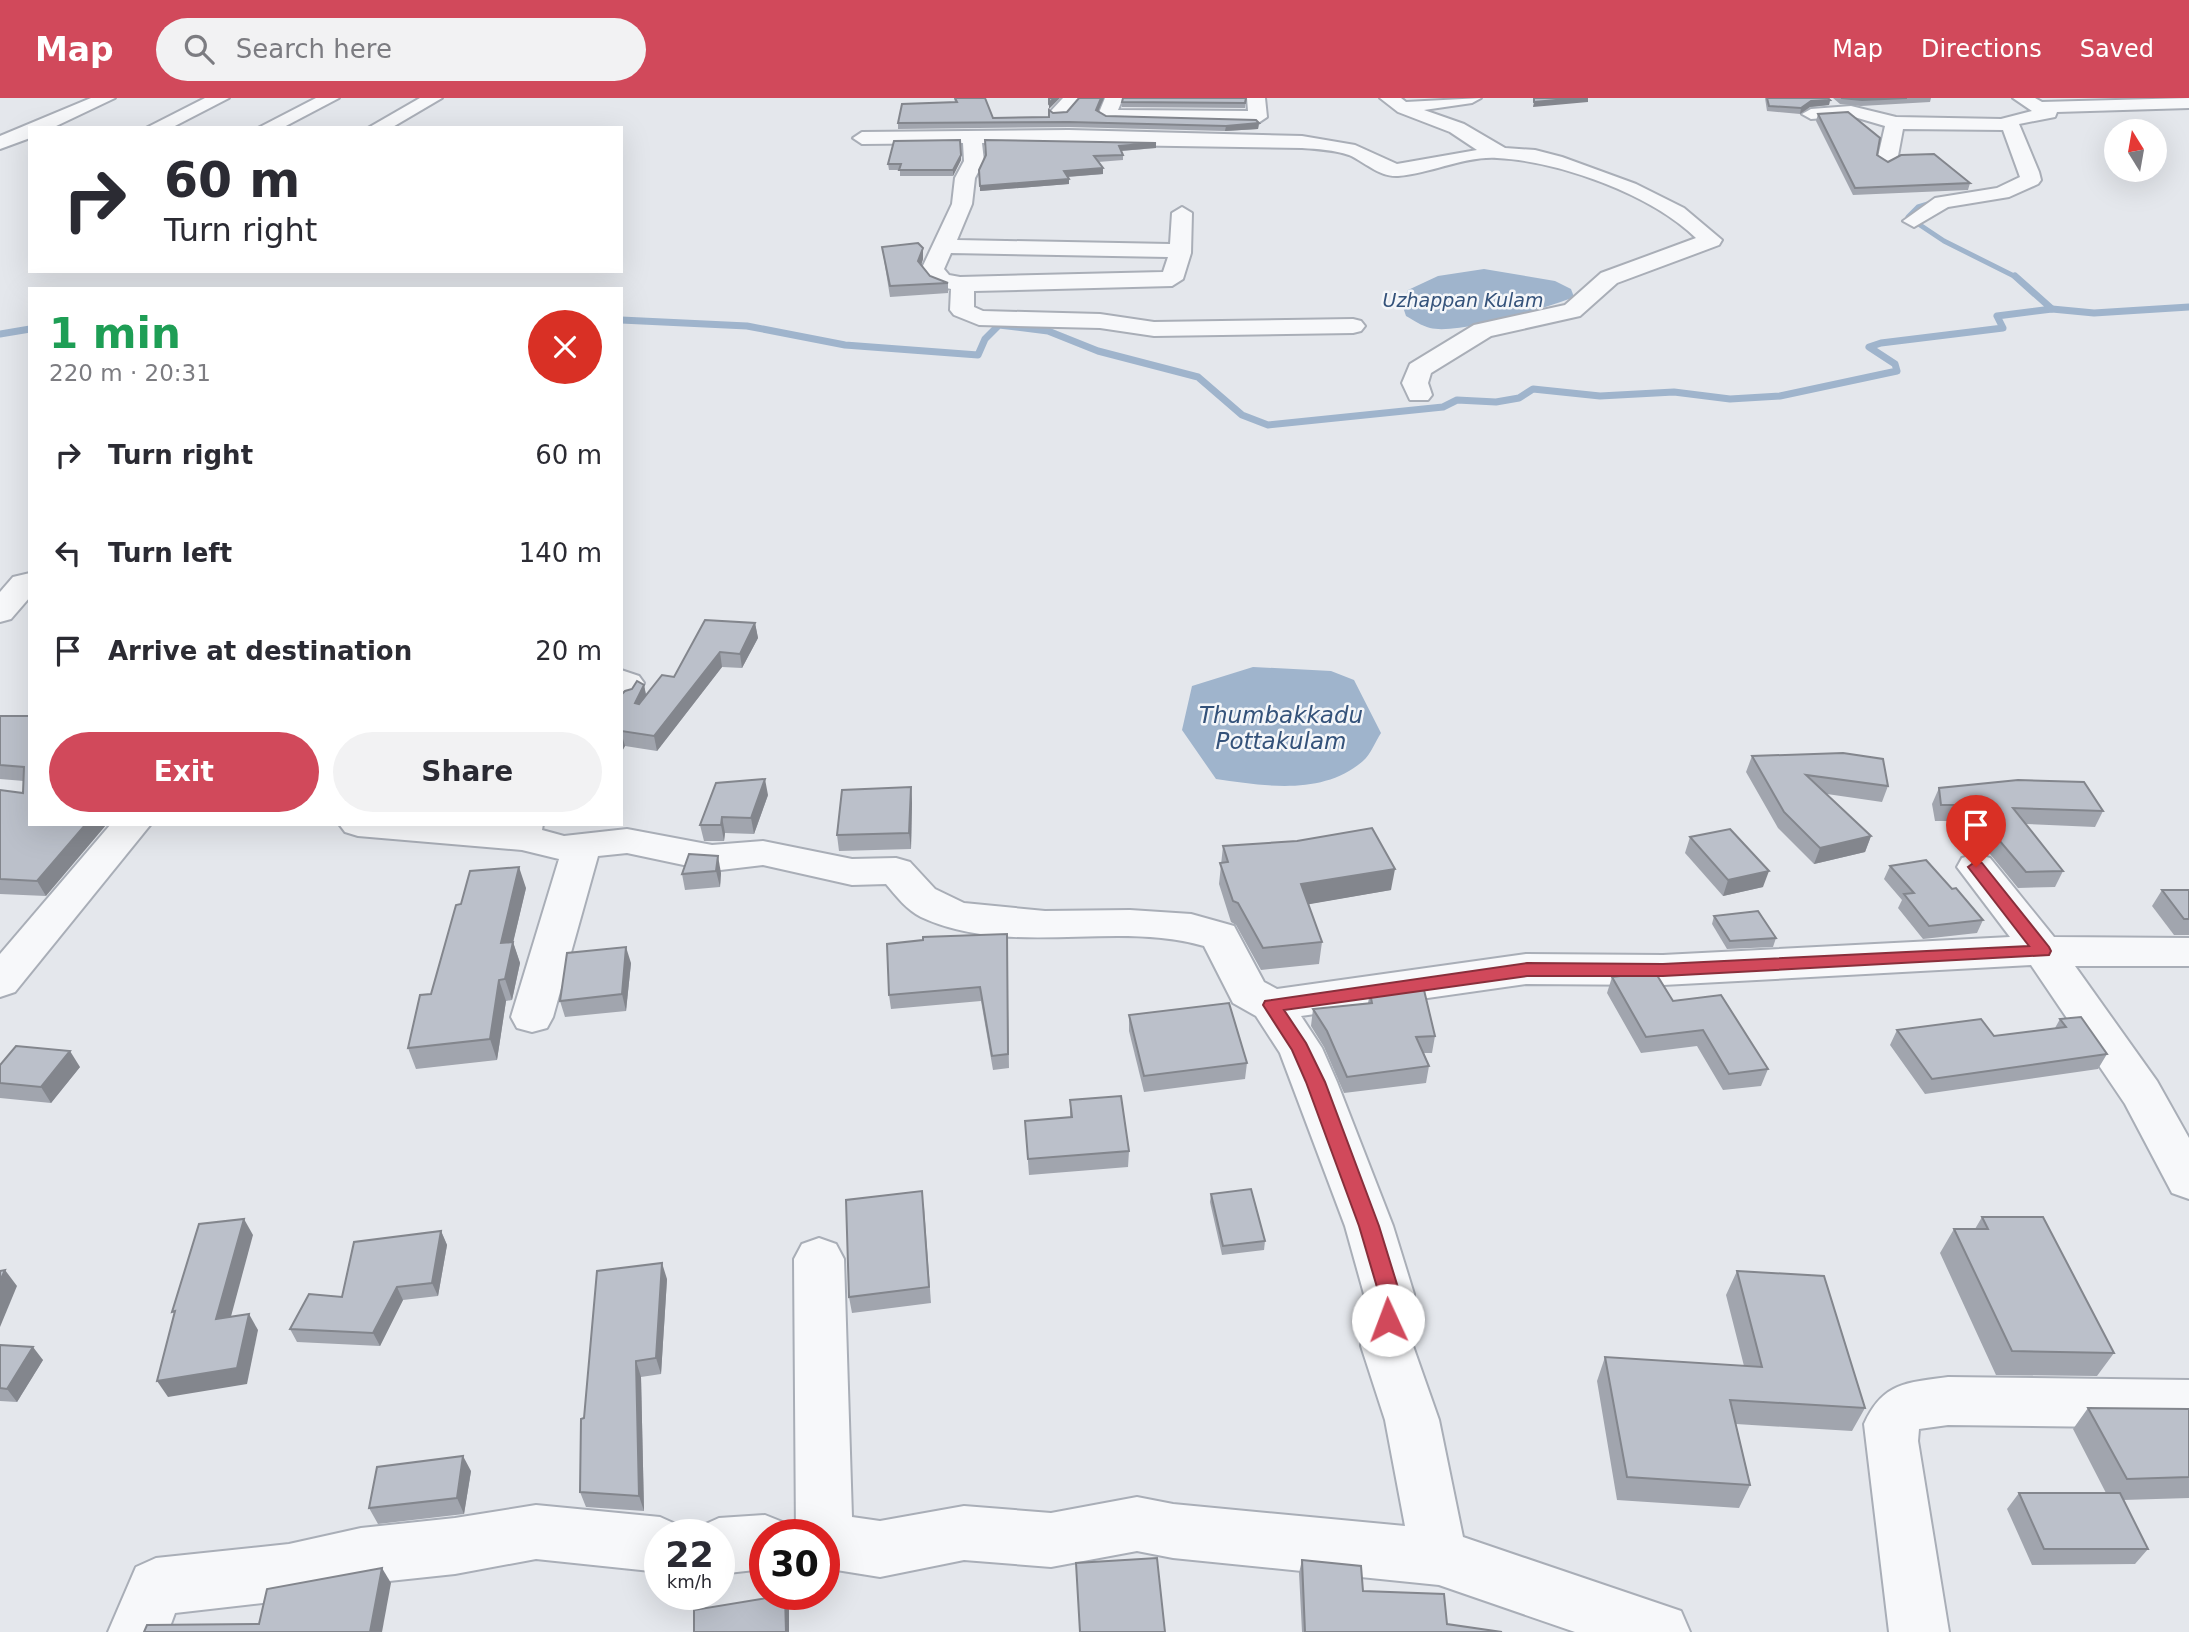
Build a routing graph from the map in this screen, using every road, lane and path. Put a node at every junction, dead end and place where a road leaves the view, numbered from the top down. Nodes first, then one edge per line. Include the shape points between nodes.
1 (106, 98) edge
2 (220, 98) edge
3 (330, 98) edge
4 (433, 98) edge
5 (1073, 98) edge
6 (1114, 98) edge
7 (1256, 98) edge
8 (1472, 98) edge
9 (1395, 103) edge
10 (2031, 103) edge
11 (2189, 103) edge
12 (1059, 112) edge
13 (1811, 114) dead end
14 (1895, 122) junction
15 (2010, 125) junction
16 (41, 126) edge
17 (159, 126) edge
18 (271, 126) edge
19 (381, 126) edge
20 (28, 132) edge
21 (972, 136) junction
22 (862, 138) dead end
23 (0, 145) edge
24 (28, 150) edge
25 (1496, 152) junction
26 (1887, 161) edge
27 (1182, 213) dead end
28 (1914, 221) dead end
29 (943, 246) junction
30 (1180, 251) junction
31 (960, 284) junction
32 (1353, 326) dead end
33 (1419, 395) dead end
34 (28, 583) edge
35 (0, 612) edge
36 (130, 826) edge
37 (405, 826) edge
38 (523, 831) edge
39 (582, 846) junction
40 (1976, 867) dead end
41 (2043, 951) junction
42 (2189, 952) edge
43 (0, 982) edge
44 (1271, 1005) junction
45 (533, 1017) dead end
46 (2189, 1180) edge
47 (819, 1259) dead end
48 (2189, 1404) edge
49 (824, 1519) edge
50 (644, 1543) edge
51 (840, 1543) edge
52 (1439, 1557) junction
53 (138, 1632) edge
54 (1660, 1632) edge
55 (1919, 1632) edge

1 - 16 street
2 - 17 street
3 - 18 street
4 - 19 street
5 - 12 street
6 - 7 street via 1107,116 1258,117
8 - 9 street
9 - 25 street via 1469,133
10 - 11 street
10 - 15 street via 2049,113 2009,121
13 - 14 street via 1851,111
14 - 15 street
14 - 26 street
15 - 28 street via 2029,162 2031,180 2002,194 1942,202
20 - 23 street
21 - 22 street
21 - 25 street via 1302,142 1338,146 1397,170
21 - 29 street via 974,161
23 - 24 street
25 - 33 street via 1534,156 1592,173 1650,198 1695,224 1711,240 1609,278 1596,286 1585,306 1483,330 1419,369 1415,383
27 - 30 street
29 - 30 street
29 - 31 street via 932,270 941,280
30 - 31 street via 1172,279
31 - 32 street via 962,310 979,318 1100,321 1154,329
34 - 35 street
36 - 43 street
37 - 38 street
38 - 39 street via 564,848
39 - 44 street via 628,841 712,858 763,853 852,872 896,871 934,907 961,916 1045,925 1191,928 1220,936 1248,992
39 - 45 street
40 - 41 street
41 - 42 street
41 - 44 street via 1663,970 1527,970
41 - 46 street via 2141,1093
44 - 52 street via 1300,1048 1315,1082 1373,1237 1390,1294 1387,1346 1412,1420
47 - 49 street
48 - 55 street via 1948,1401 1919,1405 1899,1414 1891,1423 1891,1441
50 - 53 street via 536,1532 361,1556 289,1572 156,1587
51 - 52 street via 880,1549 964,1533 1051,1540 1137,1524
52 - 54 street

